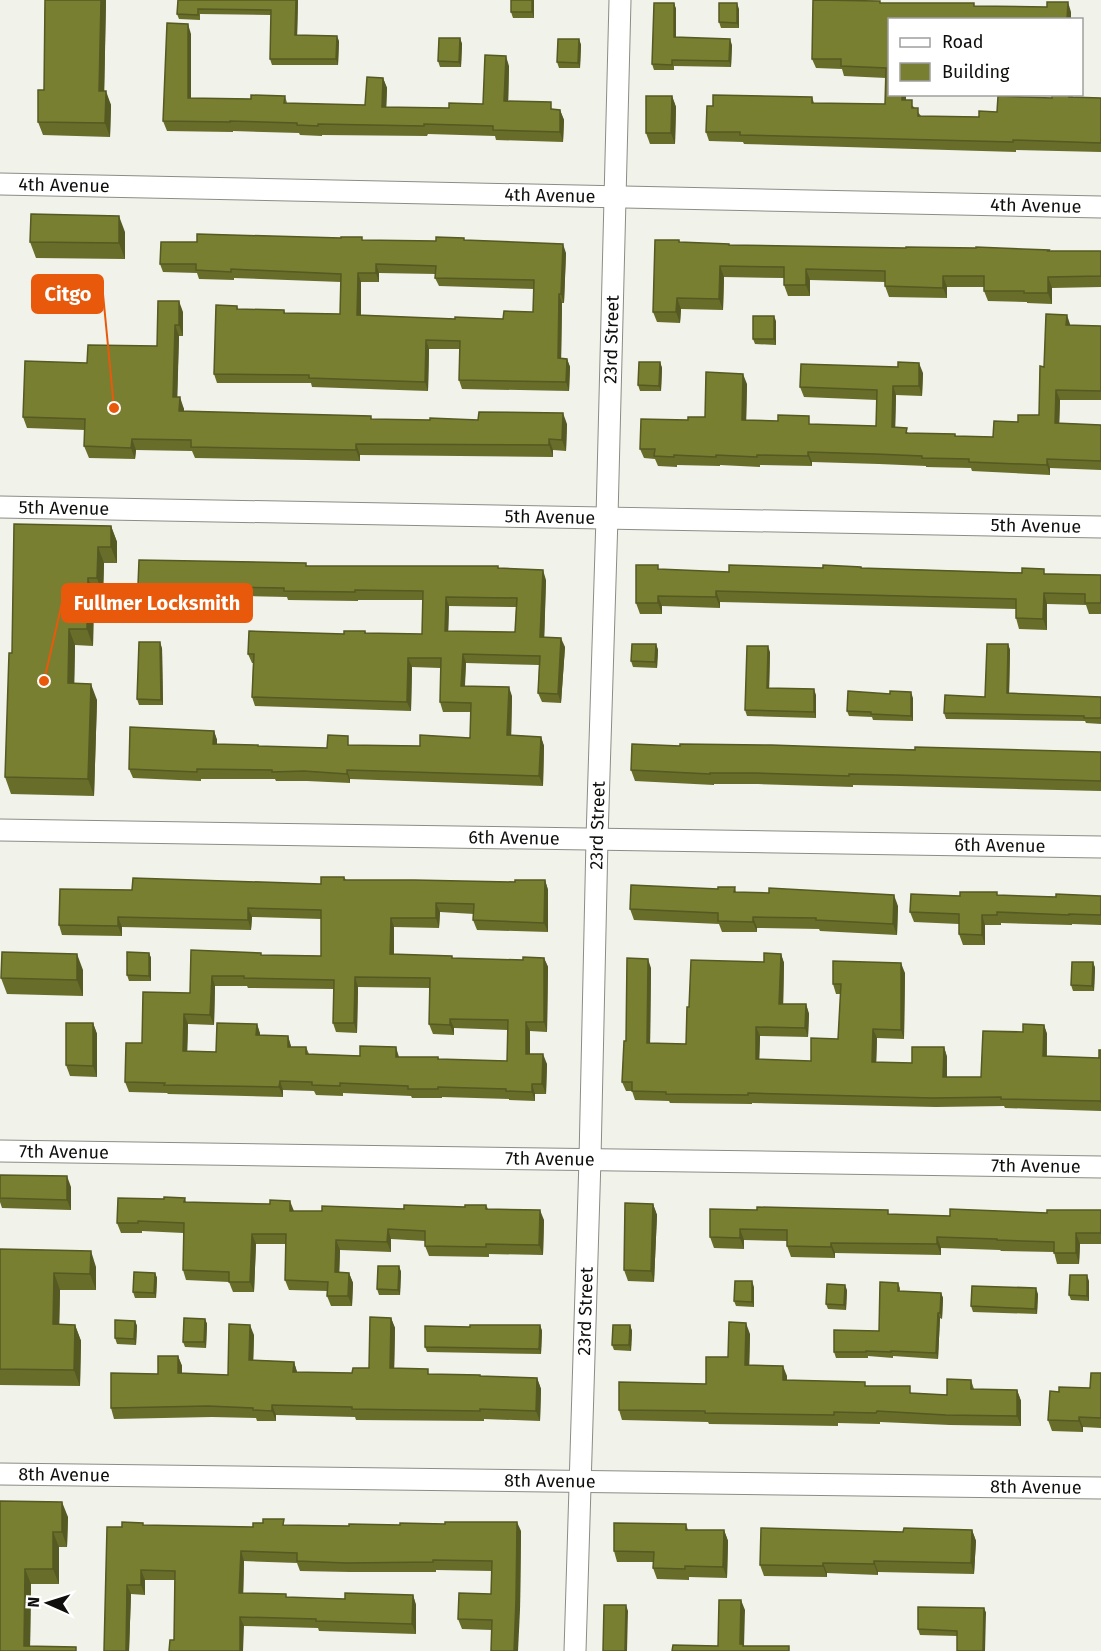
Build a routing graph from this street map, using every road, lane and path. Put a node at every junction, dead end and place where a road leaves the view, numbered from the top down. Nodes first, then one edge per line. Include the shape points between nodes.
1 (620, 0) edge
2 (0, 184) edge
3 (614, 196) junction
4 (1101, 207) edge
5 (0, 507) edge
6 (607, 517) junction
7 (1101, 526) edge
8 (0, 830) edge
9 (597, 839) junction
10 (1101, 847) edge
11 (0, 1151) edge
12 (590, 1159) junction
13 (1101, 1167) edge
14 (0, 1474) edge
15 (579, 1480) junction
16 (1101, 1488) edge
17 (575, 1651) edge

1 - 3 street, 23rd Street
2 - 3 street, 4th Avenue
3 - 4 street, 4th Avenue
3 - 6 street, 23rd Street
5 - 6 street, 5th Avenue
6 - 7 street, 5th Avenue
6 - 9 street, 23rd Street
8 - 9 street, 6th Avenue
9 - 10 street, 6th Avenue
9 - 12 street, 23rd Street
11 - 12 street, 7th Avenue
12 - 13 street, 7th Avenue
12 - 15 street, 23rd Street
14 - 15 street, 8th Avenue
15 - 16 street, 8th Avenue
15 - 17 street, 23rd Street

